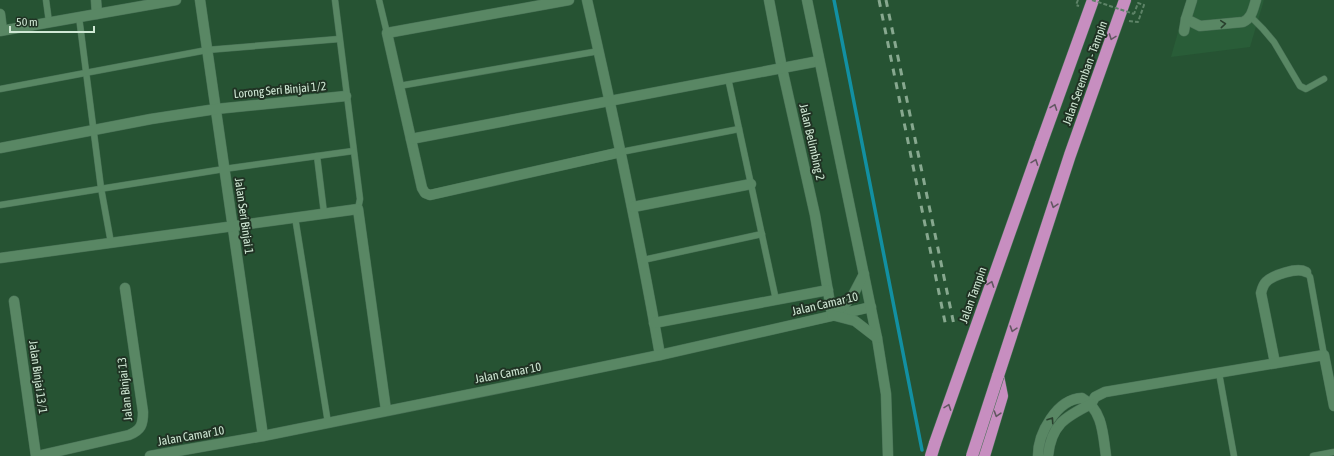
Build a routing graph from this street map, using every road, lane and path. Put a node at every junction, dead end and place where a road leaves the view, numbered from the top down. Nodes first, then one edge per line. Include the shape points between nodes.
1 (46, 0) edge
2 (96, 0) edge
3 (176, 0) edge
4 (200, 0) edge
5 (335, 0) edge
6 (380, 0) edge
7 (569, 0) edge
8 (587, 0) edge
9 (769, 0) edge
10 (807, 0) edge
11 (1093, 0) edge
12 (1125, 0) edge
13 (1192, 0) edge
14 (1256, 0) edge
15 (550, 2) edge
16 (142, 3) edge
17 (0, 14) edge
18 (98, 14) junction
19 (79, 17) junction
20 (1251, 17) junction
21 (1186, 19) junction
22 (49, 22) junction
23 (1138, 22) dead end
24 (1, 30) edge
25 (1184, 31) dead end
26 (387, 33) junction
27 (339, 39) junction
28 (207, 50) junction
29 (599, 51) junction
30 (819, 61) junction
31 (782, 68) junction
32 (86, 72) junction
33 (728, 78) junction
34 (1324, 79) dead end
35 (399, 86) junction
36 (0, 89) edge
37 (346, 96) junction
38 (610, 101) junction
39 (216, 109) junction
40 (93, 129) junction
41 (739, 129) junction
42 (411, 139) junction
43 (1041, 144) joint
44 (0, 148) edge
45 (353, 151) junction
46 (621, 152) junction
47 (316, 156) junction
48 (224, 169) junction
49 (751, 184) junction
50 (101, 188) junction
51 (0, 205) edge
52 (633, 207) junction
53 (358, 209) junction
54 (324, 213) junction
55 (295, 218) junction
56 (233, 226) junction
57 (762, 234) junction
58 (111, 243) junction
59 (0, 258) edge
60 (643, 260) junction
61 (1306, 272) joint
62 (864, 274) junction
63 (125, 288) dead end
64 (828, 290) junction
65 (776, 300) junction
66 (14, 301) dead end
67 (871, 307) junction
68 (832, 315) junction
69 (654, 323) junction
70 (877, 338) junction
71 (660, 355) junction
72 (1324, 355) junction
73 (1274, 363) junction
74 (1219, 373) junction
75 (998, 376) junction
76 (1091, 404) junction
77 (1334, 406) edge
78 (386, 410) junction
79 (328, 423) junction
80 (263, 436) junction
81 (1334, 452) edge
82 (36, 456) edge
83 (150, 456) edge
84 (888, 456) edge
85 (931, 456) edge
86 (972, 456) edge
87 (984, 456) edge
88 (1038, 456) edge
89 (1048, 456) edge
90 (1106, 456) edge
91 (1234, 456) edge
92 (1313, 456) edge

1 - 22 lane
2 - 18 street
3 - 16 street
4 - 28 street, Jalan Seri Binjai 1
5 - 27 lane
6 - 26 lane
7 - 15 street
8 - 29 street
9 - 31 street, Jalan Belimbing 2
10 - 30 street
11 - 23 path, bridge via 1134,14 1138,2 1144,5
43 -> 11 highway, Jalan Seremban - Tampin
12 -> 75 highway, Jalan Seremban - Tampin via 1070,155
13 - 21 street
14 - 20 street
15 - 26 street
16 - 18 street
17 - 24 street
18 - 19 street
19 - 22 street
19 - 32 lane
21 -> 20 street via 1200,26 1243,22
20 - 34 lane via 1274,42 1300,86 1306,89
21 - 25 street
22 - 24 street
26 - 35 street
27 - 28 lane
27 - 37 lane
28 - 32 lane
28 - 39 street, Jalan Seri Binjai 1
29 - 35 lane
29 - 38 street
30 - 31 street
30 - 62 street
31 - 33 street
31 - 64 street, Jalan Belimbing 2 via 815,215
32 - 36 lane
32 - 40 lane
33 - 38 street
33 - 41 lane
35 - 42 street
37 - 39 street, Lorong Seri Binjai 1/2
37 - 45 lane
38 - 42 street
38 - 46 street
39 - 40 street, Lorong Seri Binjai 1/2
39 - 48 street, Jalan Seri Binjai 1
40 - 44 street, Lorong Seri Binjai 1/2
40 - 50 lane
41 - 46 lane
41 - 49 lane
42 - 46 street via 422,188 430,195
85 -> 43 highway, Jalan Tampin, bridge
45 - 47 lane
45 - 53 lane via 360,199
46 - 52 street
47 - 48 lane
47 - 54 lane
48 - 50 lane
48 - 56 street, Jalan Seri Binjai 1
49 - 52 street
49 - 57 lane
50 - 51 lane
50 - 58 lane
52 - 60 street
53 - 54 street
53 - 78 street
54 - 55 street
55 - 56 street
55 - 79 lane
56 - 58 street
56 - 80 street, Jalan Seri Binjai 1
57 - 60 lane
57 - 65 lane
58 - 59 street
60 - 69 street
61 - 72 lane via 1310,277
61 - 73 street via 1301,270 1275,276 1266,282 1262,289
62 - 67 street
62 - 68 street via 853,295
63 - 82 street, Jalan Binjai 13 via 143,412 140,429 130,435
64 - 65 street
64 - 68 street, Jalan Belimbing 2
65 - 69 street
66 - 82 street, Jalan Binjai 13/1
67 - 68 street, Jalan Camar 10
67 - 70 street
68 - 70 street via 855,321
68 - 71 street, Jalan Camar 10
69 - 71 street
70 - 84 street via 886,394
71 - 78 street, Jalan Camar 10
72 - 73 street
72 - 77 street
73 - 74 street
74 - 76 street via 1105,392 1095,397
74 - 91 lane
75 - 86 highway, bridge
75 -> 87 highway via 1002,396
88 -> 76 street via 1044,431 1064,404 1082,398
76 - 89 street via 1074,412 1058,426 1049,444
76 - 90 street via 1100,418
78 - 79 street, Jalan Camar 10
79 - 80 street, Jalan Camar 10
80 - 83 street, Jalan Camar 10
81 - 92 lane

